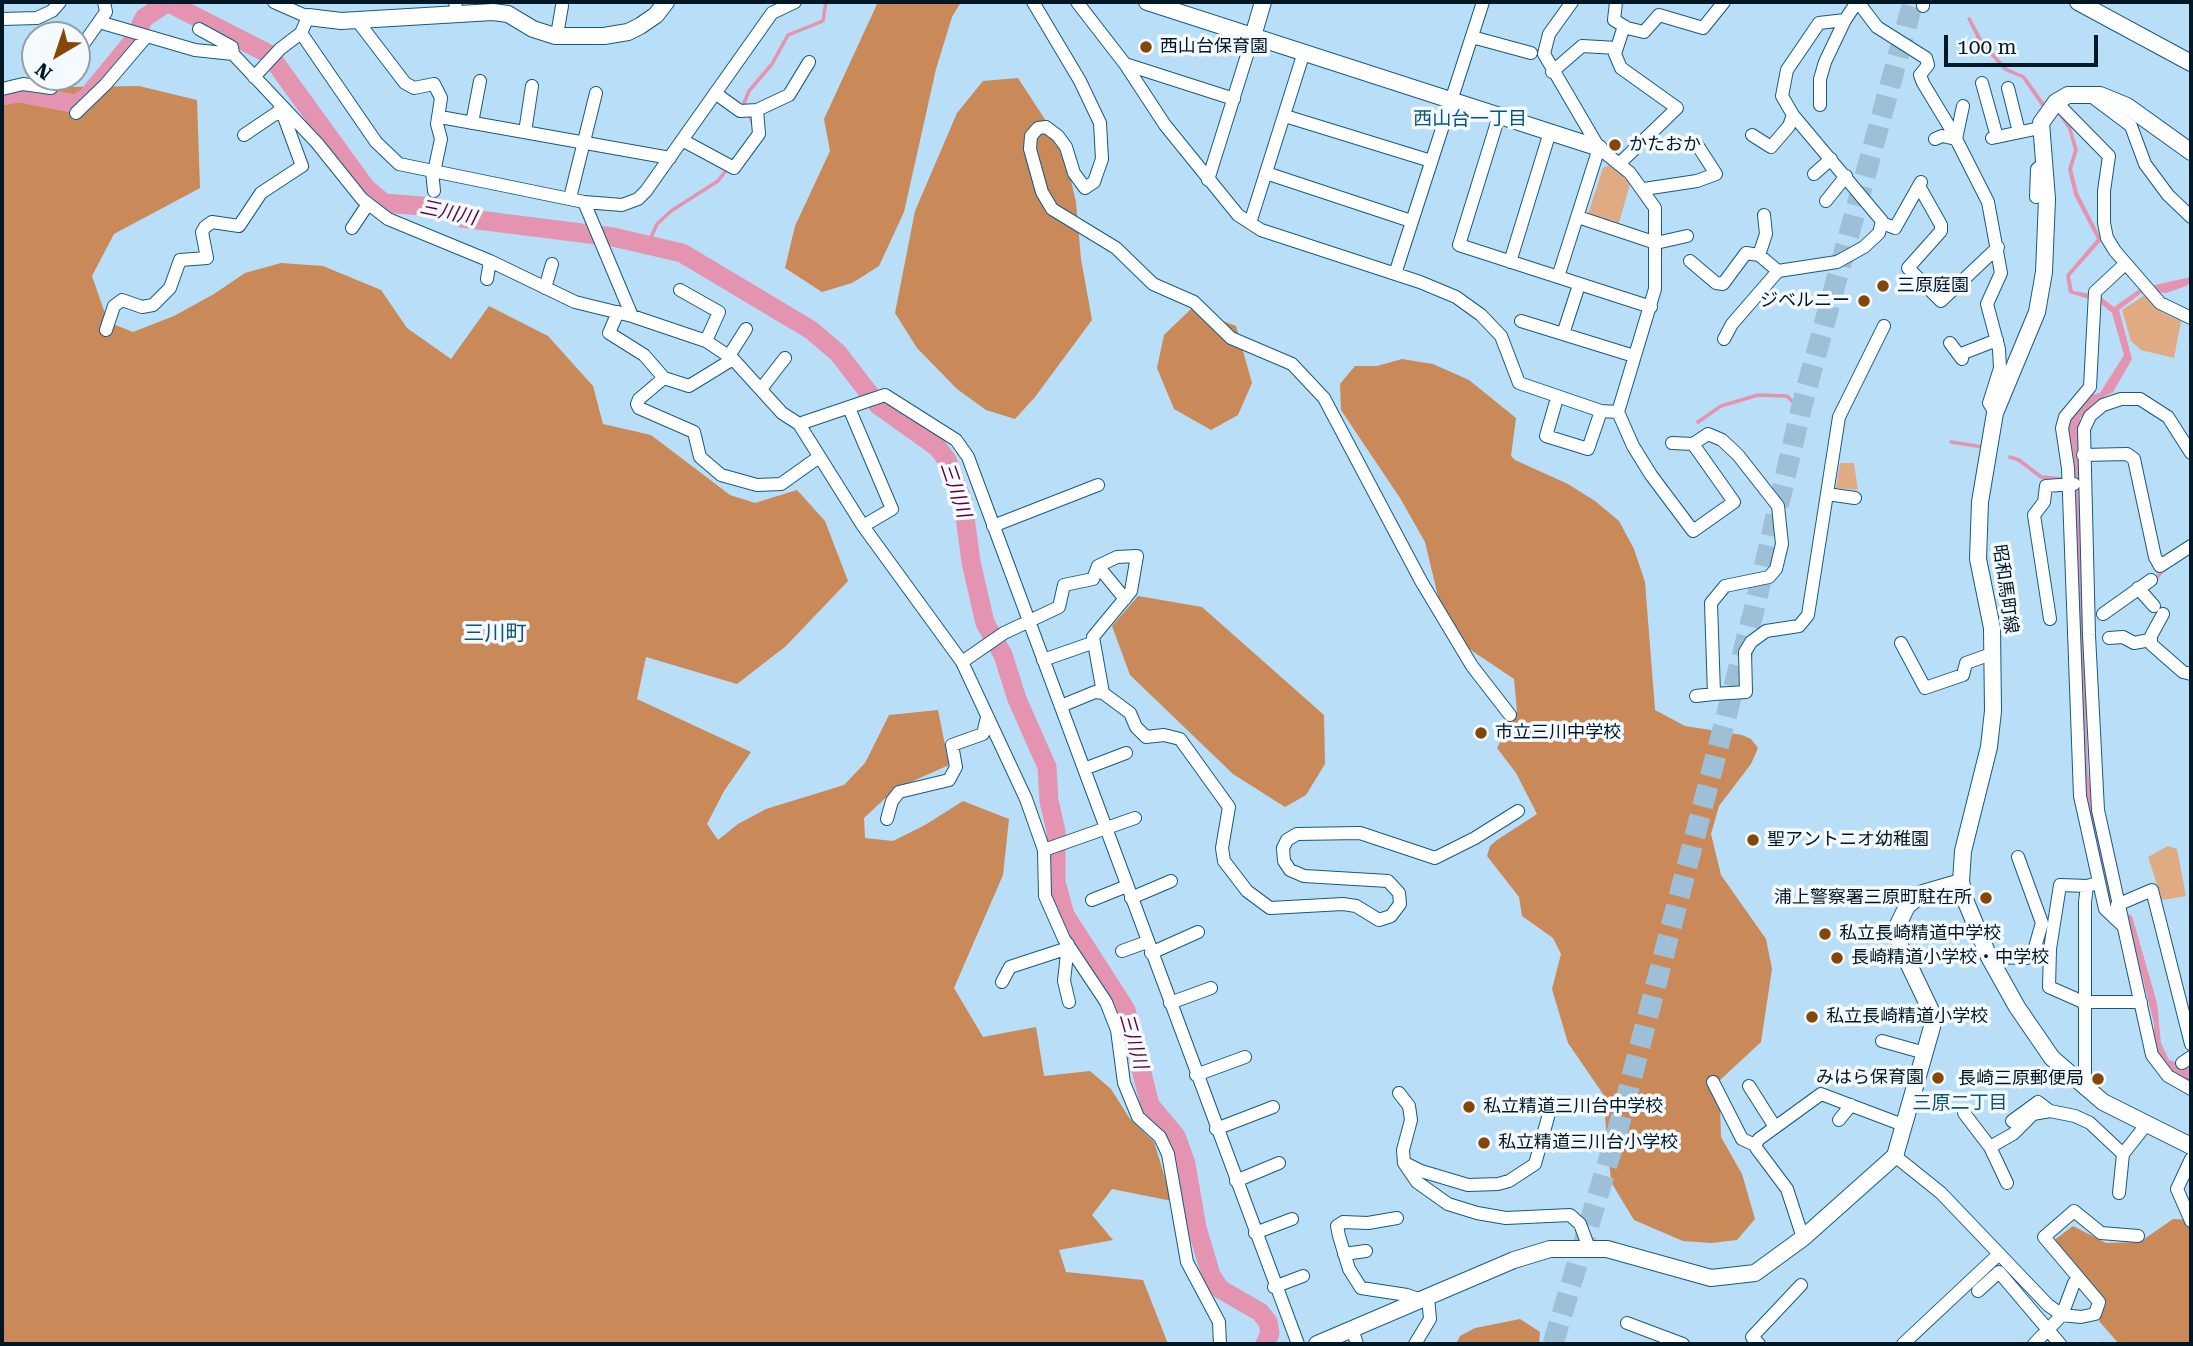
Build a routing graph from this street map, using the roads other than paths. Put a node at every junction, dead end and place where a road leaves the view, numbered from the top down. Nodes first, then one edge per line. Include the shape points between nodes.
1 (60, 2) edge
2 (104, 2) edge
3 (274, 2) edge
4 (666, 2) edge
5 (795, 2) edge
6 (1033, 2) edge
7 (1077, 2) edge
8 (1147, 2) edge
9 (1263, 2) edge
10 (1483, 2) edge
11 (1572, 2) edge
12 (1616, 2) edge
13 (1724, 2) edge
14 (1858, 2) edge
15 (2078, 2) edge
16 (562, 6) dead end
17 (456, 7) edge
18 (308, 16) junction
19 (2, 19) edge
20 (356, 19) junction
21 (1844, 20) junction
22 (99, 22) junction
23 (1624, 26) junction
24 (199, 29) dead end
25 (91, 33) edge
26 (301, 33) junction
27 (145, 36) junction
28 (557, 36) junction
29 (1254, 36) junction
30 (1472, 37) junction
31 (1617, 48) junction
32 (1304, 52) junction
33 (1531, 53) dead end
34 (233, 54) junction
35 (809, 62) dead end
36 (2191, 62) edge
37 (1125, 64) junction
38 (259, 72) junction
39 (1552, 72) junction
40 (480, 81) dead end
41 (1982, 83) dead end
42 (21, 84) edge
43 (532, 86) dead end
44 (2008, 88) dead end
45 (2, 89) edge
46 (2086, 92) junction
47 (596, 93) dead end
48 (715, 93) junction
49 (1234, 100) junction
50 (1451, 100) junction
51 (2056, 102) junction
52 (1820, 105) dead end
53 (280, 106) junction
54 (1963, 106) dead end
55 (749, 111) junction
56 (76, 113) dead end
57 (1793, 115) junction
58 (1285, 116) junction
59 (1499, 116) junction
60 (439, 117) junction
61 (472, 123) junction
62 (2040, 128) junction
63 (525, 132) junction
64 (1550, 132) junction
65 (2019, 132) junction
66 (244, 135) dead end
67 (1752, 135) dead end
68 (1935, 139) dead end
69 (1956, 139) junction
70 (682, 140) junction
71 (1696, 142) dead end
72 (584, 144) junction
73 (1600, 148) junction
74 (2191, 152) edge
75 (670, 158) junction
76 (1831, 159) junction
77 (1431, 161) junction
78 (1619, 163) junction
79 (2043, 164) junction
80 (433, 171) junction
81 (1266, 173) junction
82 (1814, 174) dead end
83 (1846, 176) junction
84 (1208, 180) junction
85 (1644, 190) junction
86 (434, 191) dead end
87 (2036, 197) dead end
88 (570, 198) junction
89 (1826, 201) dead end
90 (584, 202) junction
91 (368, 204) junction
92 (1764, 215) dead end
93 (2191, 217) edge
94 (1578, 218) junction
95 (1411, 221) junction
96 (1250, 223) junction
97 (1882, 223) junction
98 (352, 228) dead end
99 (1687, 236) dead end
100 (1656, 243) junction
101 (1998, 247) junction
102 (1746, 252) junction
103 (489, 261) junction
104 (1690, 261) dead end
105 (1510, 262) junction
106 (552, 264) dead end
107 (2125, 264) junction
108 (1778, 271) junction
109 (1395, 274) junction
110 (1558, 277) junction
111 (487, 279) dead end
112 (1579, 285) junction
113 (545, 288) junction
114 (680, 290) dead end
115 (1651, 307) junction
116 (618, 312) junction
117 (632, 316) junction
118 (2191, 318) edge
119 (1521, 321) dead end
120 (1884, 326) dead end
121 (746, 329) dead end
122 (106, 330) dead end
123 (1563, 334) junction
124 (1724, 339) dead end
125 (1997, 340) junction
126 (706, 341) junction
127 (1950, 343) dead end
128 (1634, 356) junction
129 (731, 358) junction
130 (785, 358) dead end
131 (664, 378) junction
132 (761, 388) junction
133 (1557, 398) junction
134 (855, 405) junction
135 (1601, 411) junction
136 (1618, 412) junction
137 (1995, 413) junction
138 (799, 424) junction
139 (1672, 443) dead end
140 (1693, 444) junction
141 (2191, 453) edge
142 (2083, 455) junction
143 (819, 457) junction
144 (2069, 484) junction
145 (1098, 485) dead end
146 (2085, 485) junction
147 (1828, 494) junction
148 (1855, 498) dead end
149 (863, 526) junction
150 (993, 526) junction
151 (2191, 546) edge
152 (1098, 566) junction
153 (2151, 580) dead end
154 (2138, 588) junction
155 (1125, 599) junction
156 (2103, 614) dead end
157 (2050, 619) dead end
158 (2073, 619) junction
159 (2088, 619) junction
160 (1028, 621) junction
161 (2109, 638) dead end
162 (2150, 640) junction
163 (1901, 643) dead end
164 (1089, 644) dead end
165 (1994, 653) junction
166 (1043, 660) junction
167 (962, 662) junction
168 (2191, 674) edge
169 (1103, 693) junction
170 (1714, 694) junction
171 (1696, 696) dead end
172 (1061, 706) junction
173 (1510, 715) dead end
174 (987, 717) junction
175 (1126, 753) dead end
176 (1084, 769) junction
177 (1518, 811) dead end
178 (1135, 818) dead end
179 (887, 819) dead end
180 (1104, 828) junction
181 (1045, 850) junction
182 (2018, 857) dead end
183 (1171, 881) dead end
184 (1961, 882) junction
185 (2093, 884) junction
186 (1129, 892) junction
187 (1092, 900) dead end
188 (2119, 914) junction
189 (1198, 932) dead end
190 (1063, 947) junction
191 (1149, 947) junction
192 (1122, 951) dead end
193 (1989, 957) junction
194 (1002, 982) dead end
195 (1211, 988) dead end
196 (1069, 1002) dead end
197 (2083, 1002) junction
198 (2141, 1002) junction
199 (1170, 1003) junction
200 (1882, 1041) dead end
201 (2191, 1044) edge
202 (1924, 1053) junction
203 (1245, 1057) dead end
204 (1196, 1075) junction
205 (1713, 1082) dead end
206 (1749, 1086) dead end
207 (2085, 1088) junction
208 (2191, 1089) edge
209 (1399, 1093) dead end
210 (1851, 1105) junction
211 (1273, 1107) dead end
212 (1550, 1110) dead end
213 (2050, 1111) junction
214 (1964, 1113) dead end
215 (1839, 1120) dead end
216 (2012, 1121) dead end
217 (1903, 1125) junction
218 (2146, 1125) junction
219 (1775, 1127) junction
220 (1216, 1129) junction
221 (1755, 1145) junction
222 (2191, 1146) edge
223 (1990, 1147) junction
224 (2123, 1154) junction
225 (1895, 1156) junction
226 (2191, 1159) edge
227 (1279, 1163) dead end
228 (1404, 1163) junction
229 (1236, 1181) junction
230 (2007, 1183) dead end
231 (2119, 1193) dead end
232 (1397, 1218) dead end
233 (1292, 1219) dead end
234 (2191, 1221) edge
235 (1255, 1233) junction
236 (2138, 1236) dead end
237 (1802, 1238) junction
238 (1589, 1248) junction
239 (1366, 1251) dead end
240 (1344, 1254) junction
241 (1999, 1254) junction
242 (1303, 1276) dead end
243 (2074, 1283) dead end
244 (1801, 1285) dead end
245 (1274, 1287) junction
246 (1978, 1290) dead end
247 (1425, 1299) junction
248 (2062, 1315) junction
249 (1627, 1323) dead end
250 (2050, 1329) junction
251 (1355, 1337) edge
252 (1220, 1344) edge
253 (1298, 1344) edge
254 (1317, 1344) edge
255 (1415, 1344) edge
256 (1684, 1344) edge
257 (1759, 1344) edge
258 (1903, 1344) edge
259 (2034, 1344) edge
260 (2060, 1344) edge

1 - 19 street via 37,18
2 - 22 street via 106,12
3 - 18 street
4 - 28 street via 656,15 628,32
5 - 48 street via 772,13
6 - 173 street via 1100,123 1102,159 1094,182 1085,188 1059,136 1038,128 1031,136 1042,192 1052,209 1116,248 1153,284 1194,302 1231,338 1292,364 1324,398 1421,581 1472,666
7 - 37 street
8 - 29 street
9 - 29 street
10 - 30 street
11 - 39 street via 1544,43
12 - 23 street via 1614,20
13 - 23 street via 1703,28 1660,15 1644,32
14 - 21 street
14 - 69 street via 1877,27 1926,58 1928,65 1920,77
15 - 36 street
16 - 28 street
17 - 20 street
17 - 28 street via 508,14
18 - 20 street
18 - 26 street
20 - 60 street via 409,87 434,84 441,98
21 - 52 street via 1820,79
21 - 57 street via 1819,23 1792,61 1782,89
22 - 25 street
22 - 27 street
23 - 31 street
24 - 34 street via 232,47
26 - 38 street
26 - 80 street via 390,158
27 - 34 street via 195,50
27 - 56 street via 106,85
29 - 32 street
29 - 49 street
30 - 33 street
30 - 50 street
31 - 39 street via 1582,46
31 - 78 street via 1621,68 1677,108
32 - 50 street
32 - 58 street
34 - 38 street
35 - 55 street via 789,95
37 - 49 street
37 - 84 street
38 - 53 street
39 - 73 street
40 - 61 street
41 - 65 street via 1994,137
42 - 45 street
43 - 63 street
44 - 65 street
46 - 51 street via 2068,94
46 - 74 street via 2127,106
46 - 93 street via 2131,126 2145,164
47 - 72 street
48 - 55 street
48 - 70 street
49 - 84 street
50 - 59 street
50 - 77 street
51 - 62 street
51 - 107 street via 2109,156 2104,191 2107,238
53 - 66 street
53 - 91 street
53 - 122 street via 302,166 261,193 239,226 212,222 205,227 207,258 180,260 170,288 148,308 122,300 114,306
54 - 69 street
55 - 70 street via 759,134 728,166
57 - 67 street via 1770,147
57 - 76 street
58 - 77 street
58 - 81 street
59 - 64 street
59 - 105 street via 1459,245
60 - 61 street
60 - 80 street via 441,139
61 - 63 street
62 - 65 street
62 - 79 street, 昭和馬町線
63 - 72 street
64 - 73 street
64 - 105 street
68 - 69 street via 1942,135
69 - 101 street via 1988,202
70 - 75 street
71 - 85 street via 1716,174
72 - 75 street
72 - 88 street
73 - 78 street
73 - 94 street
75 - 90 street via 638,199 622,205
76 - 82 street
76 - 83 street
77 - 95 street
78 - 85 street
79 - 87 street via 2037,169
79 - 137 street, 昭和馬町線 via 2047,199 2037,312
80 - 86 street
80 - 88 street
81 - 95 street
81 - 96 street
83 - 89 street
83 - 97 street
84 - 96 street
85 - 100 street via 1655,208
88 - 90 street
90 - 117 street
91 - 98 street
91 - 103 street via 388,219
92 - 102 street via 1766,234
94 - 100 street
94 - 110 street
95 - 109 street
96 - 109 street
97 - 101 street via 1895,228 1921,183 1941,231 1908,268 1941,300
97 - 108 street via 1874,240 1845,258
99 - 100 street
100 - 115 street
101 - 125 street via 2001,274 1987,304
102 - 104 street via 1723,284
102 - 108 street
103 - 111 street
103 - 113 street
105 - 110 street
106 - 113 street
107 - 118 street via 2160,303
107 - 144 street via 2095,292 2090,387 2065,416 2062,428
108 - 124 street
109 - 133 street via 1468,304 1501,336 1519,383
110 - 112 street
112 - 115 street
112 - 123 street
113 - 116 street via 575,302
114 - 126 street via 719,313
115 - 128 street
116 - 117 street
116 - 131 street via 609,333 644,355
117 - 126 street
119 - 123 street
120 - 147 street via 1839,417
121 - 129 street
123 - 128 street
125 - 127 street via 1961,357
125 - 137 street via 2000,368 1989,403
126 - 129 street
128 - 136 street
129 - 131 street via 689,386
129 - 132 street
130 - 132 street
131 - 143 street via 639,398 639,408 694,432 700,457 721,475 757,485 781,484
132 - 138 street via 782,413
133 - 135 street
133 - 135 street via 1546,436 1588,449
134 - 138 street
134 - 149 street via 892,509
134 - 150 street via 884,395 956,440 968,457
135 - 136 street
136 - 140 street via 1651,475 1693,531 1734,502
137 - 165 street, 昭和馬町線 via 1980,502 1978,559
138 - 143 street
139 - 140 street
140 - 170 street via 1708,434 1722,440 1771,495 1780,524 1780,559 1772,574 1725,586 1712,599
141 - 142 street via 2160,409 2131,398 2103,405 2090,416 2084,429
142 - 146 street
142 - 151 street via 2127,454 2134,459 2160,566
143 - 149 street
144 - 146 street
144 - 157 street via 2046,486 2044,502 2035,515
144 - 158 street
145 - 150 street
146 - 159 street
147 - 148 street
147 - 170 street via 1808,615 1799,626 1766,631 1751,642 1745,652 1746,692
149 - 167 street
150 - 160 street
152 - 155 street
152 - 155 street via 1116,557 1137,556 1131,591
152 - 160 street via 1093,579 1064,585 1059,607
153 - 154 street
154 - 156 street
154 - 162 street via 2159,610
155 - 169 street via 1093,638
158 - 159 street
158 - 185 street via 2080,796
159 - 188 street via 2098,810
160 - 166 street
160 - 167 street
161 - 162 street via 2123,637 2134,643
162 - 168 street via 2183,672
163 - 165 street via 1925,688 1964,675 1966,663
164 - 166 street
165 - 184 street, 昭和馬町線 via 1989,747 1963,851
166 - 172 street
167 - 174 street
169 - 172 street
169 - 177 street via 1130,713 1146,737 1180,739 1192,753 1229,807 1224,861 1247,891 1270,908 1343,904 1379,920 1391,916 1400,904 1399,893 1388,881 1304,876 1290,870 1283,848 1289,837 1360,833 1435,858
170 - 171 street
172 - 176 street
174 - 179 street via 983,734 952,745 955,774 949,780 899,792
174 - 181 street
175 - 176 street
176 - 180 street
178 - 180 street
180 - 181 street
180 - 186 street
181 - 190 street via 1045,896
182 - 193 street via 2042,923 2028,958
183 - 186 street
184 - 193 street, 昭和馬町線
184 - 202 street via 1923,893 1907,906 1898,925 1899,946 1932,1013
185 - 188 street via 2105,909
185 - 197 street
185 - 197 street via 2060,885 2050,949 2049,987
186 - 187 street
186 - 191 street
188 - 198 street
188 - 201 street via 2152,890
189 - 191 street
190 - 194 street via 1010,967
190 - 196 street
190 - 252 street via 1106,1002 1117,1030 1124,1083 1138,1117 1160,1137 1168,1154 1187,1262 1219,1322
191 - 192 street
191 - 199 street
193 - 207 street, 昭和馬町線 via 2039,1042
195 - 199 street
197 - 198 street
197 - 207 street
198 - 208 street via 2157,1064
199 - 204 street
200 - 202 street
202 - 217 street
203 - 204 street
204 - 220 street
205 - 221 street via 1742,1139
206 - 219 street
207 - 218 street, 昭和馬町線
209 - 228 street via 1409,1106 1411,1120
210 - 215 street
210 - 217 street
210 - 219 street via 1821,1094
211 - 220 street
212 - 228 street via 1535,1164 1509,1181 1468,1185
213 - 216 street via 2038,1102
213 - 223 street via 2031,1115 2013,1134
213 - 224 street via 2088,1122
214 - 223 street
217 - 225 street
218 - 222 street, 昭和馬町線
218 - 224 street
219 - 221 street
220 - 229 street
221 - 237 street via 1787,1189
223 - 230 street
224 - 231 street
225 - 237 street
225 - 241 street via 1941,1193
226 - 234 street via 2177,1189
227 - 229 street
228 - 238 street via 1418,1182 1461,1209 1506,1218 1570,1214 1580,1223
229 - 235 street
232 - 240 street via 1337,1226
233 - 235 street
235 - 245 street
236 - 248 street via 2101,1233 2074,1211 2044,1237 2099,1302 2091,1317
237 - 238 street via 1755,1273 1736,1277 1711,1278
238 - 247 street via 1550,1249 1514,1260
239 - 240 street
240 - 247 street via 1361,1288
241 - 248 street
241 - 258 street
242 - 245 street
243 - 248 street
244 - 257 street via 1752,1337
245 - 253 street
246 - 250 street via 1999,1272
247 - 251 street
247 - 255 street via 1430,1319
248 - 250 street
249 - 256 street
250 - 259 street
250 - 260 street
251 - 254 street

